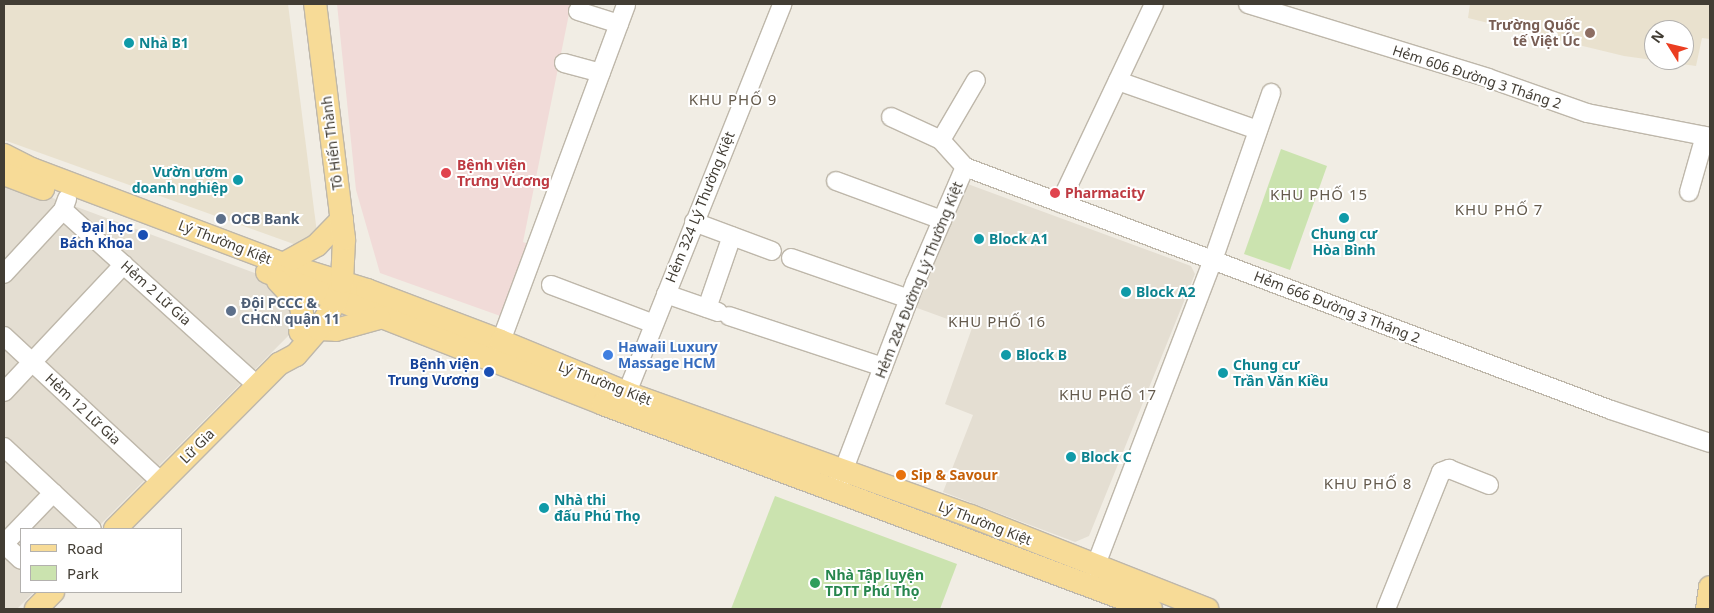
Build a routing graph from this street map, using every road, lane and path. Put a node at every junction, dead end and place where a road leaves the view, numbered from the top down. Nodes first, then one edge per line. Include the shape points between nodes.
1 (315, 4) edge
2 (626, 4) edge
3 (782, 4) edge
4 (1154, 4) edge
5 (1248, 4) edge
6 (578, 11) dead end
7 (619, 24) junction
8 (564, 63) dead end
9 (601, 73) junction
10 (976, 80) dead end
11 (1118, 81) junction
12 (1271, 93) dead end
13 (891, 117) dead end
14 (1258, 130) junction
15 (1708, 137) edge
16 (941, 140) junction
17 (4, 155) edge
18 (965, 167) junction
19 (4, 174) edge
20 (836, 182) dead end
21 (1689, 192) dead end
22 (1060, 203) junction
23 (65, 204) junction
24 (342, 219) junction
25 (942, 220) junction
26 (694, 222) junction
27 (732, 236) junction
28 (772, 251) dead end
29 (791, 258) dead end
30 (1213, 260) junction
31 (124, 264) junction
32 (274, 268) junction
33 (4, 274) edge
34 (551, 285) dead end
35 (666, 294) junction
36 (909, 299) junction
37 (325, 311) junction
38 (718, 312) junction
39 (379, 318) junction
40 (654, 324) junction
41 (4, 336) edge
42 (501, 341) junction
43 (33, 362) junction
44 (883, 367) junction
45 (257, 385) junction
46 (4, 392) edge
47 (624, 402) junction
48 (1710, 444) edge
49 (4, 447) edge
50 (840, 480) junction
51 (161, 482) junction
52 (1488, 485) dead end
53 (53, 493) junction
54 (91, 528) edge
55 (116, 528) edge
56 (4, 544) edge
57 (20, 559) edge
58 (1095, 567) junction
59 (1710, 587) edge
60 (52, 593) edge
61 (36, 609) edge
62 (1152, 609) edge
63 (1207, 609) edge
64 (1386, 609) edge
65 (1707, 609) edge

1 - 24 main road, Tô Hiến Thành
2 - 7 street
3 - 26 street, Hẻm 324 Lý Thường Kiệt
4 - 11 street
5 - 15 street, Hẻm 606 Đường 3 Tháng 2 via 1488,78 1587,113
6 - 7 street
7 - 9 street
8 - 9 street
9 - 42 street
10 - 16 street
11 - 14 street
11 - 22 street
12 - 14 street
13 - 16 street
14 - 30 street
15 - 21 street
16 - 18 street, Hẻm 284 Đường Lý Thường Kiệt
17 - 32 main road, Lý Thường Kiệt via 32,170
18 - 22 street, Hẻm 666 Đường 3 Tháng 2
18 - 25 street, Hẻm 284 Đường Lý Thường Kiệt
19 - 23 main road, Lý Thường Kiệt
20 - 25 street
22 - 30 street, Hẻm 666 Đường 3 Tháng 2
23 - 31 street, Hẻm 2 Lữ Gia
23 - 32 main road, Lý Thường Kiệt
23 - 33 street
24 - 32 main road via 317,245
24 - 37 main road, Tô Hiến Thành
25 - 36 street, Hẻm 284 Đường Lý Thường Kiệt
26 - 27 street
26 - 35 street, Hẻm 324 Lý Thường Kiệt
27 - 28 street
27 - 38 street
29 - 36 street
30 - 48 street, Hẻm 666 Đường 3 Tháng 2
30 - 58 street
31 - 43 street
31 - 45 street, Hẻm 2 Lữ Gia
32 - 37 main road, Lý Thường Kiệt
32 - 37 main road via 298,301 303,320
34 - 40 street
35 - 38 street
35 - 40 street, Hẻm 324 Lý Thường Kiệt
36 - 44 street, Hẻm 284 Đường Lý Thường Kiệt
37 - 39 main road, Lý Thường Kiệt
37 - 39 main road via 336,330
37 - 42 main road, Lý Thường Kiệt
37 - 45 main road, Lữ Gia via 296,355 279,364
38 - 44 street
39 - 47 main road, Lý Thường Kiệt
40 - 47 street, Hẻm 324 Lý Thường Kiệt
41 - 43 street, Hẻm 12 Lữ Gia
42 - 47 main road, Lý Thường Kiệt
43 - 46 street
43 - 51 street, Hẻm 12 Lữ Gia
44 - 50 street, Hẻm 284 Đường Lý Thường Kiệt
45 - 51 main road, Lữ Gia
47 - 50 main road, Lý Thường Kiệt
49 - 53 street
50 - 58 main road, Lý Thường Kiệt via 971,516
50 - 62 main road, Lý Thường Kiệt
51 - 55 main road, Lữ Gia
52 - 64 street via 1449,470 1441,472
53 - 54 street
53 - 56 street
56 - 57 street
58 - 63 main road, Lý Thường Kiệt
59 - 65 main road
60 - 61 main road

